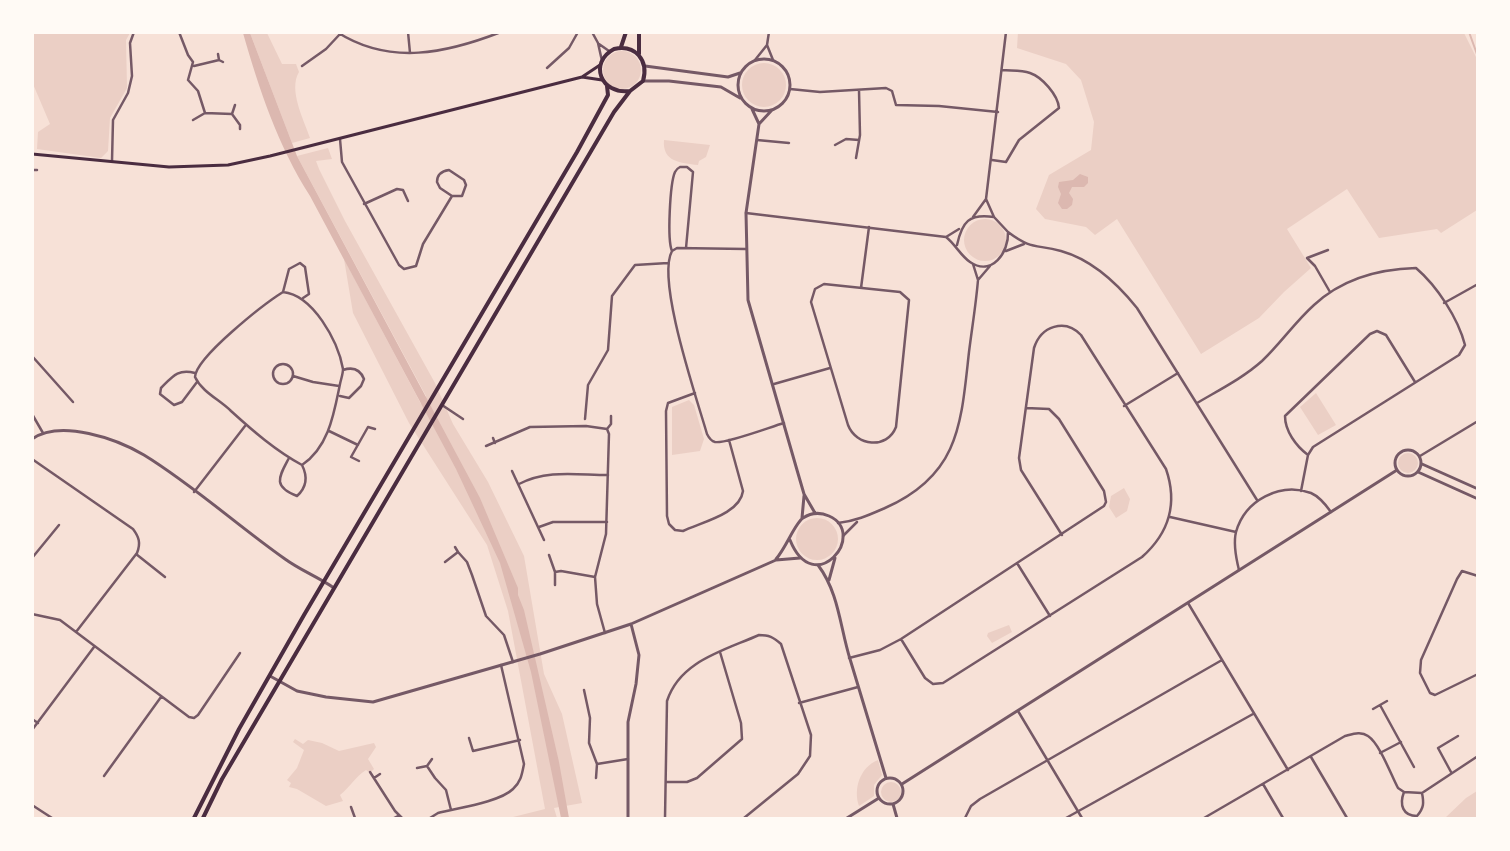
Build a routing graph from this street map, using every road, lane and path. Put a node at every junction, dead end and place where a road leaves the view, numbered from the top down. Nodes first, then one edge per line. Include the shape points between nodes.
1 (134, 32) edge
2 (179, 32) edge
3 (408, 32) edge
4 (501, 32) edge
5 (578, 32) edge
6 (592, 32) edge
7 (626, 32) edge
8 (639, 32) edge
9 (769, 32) edge
10 (1006, 32) edge
11 (339, 33) edge
12 (598, 43) junction
13 (767, 45) junction
14 (621, 47) junction
15 (609, 51) junction
16 (218, 54) dead end
17 (410, 54) junction
18 (639, 54) junction
19 (218, 60) junction
20 (755, 60) junction
21 (773, 60) junction
22 (223, 62) dead end
23 (601, 63) junction
24 (551, 64) junction
25 (194, 66) junction
26 (302, 66) dead end
27 (645, 66) junction
28 (547, 68) dead end
29 (554, 68) dead end
30 (1002, 70) junction
31 (740, 73) junction
32 (582, 78) junction
33 (602, 80) junction
34 (643, 81) junction
35 (607, 86) junction
36 (790, 89) junction
37 (860, 90) junction
38 (630, 91) junction
39 (740, 98) junction
40 (235, 105) dead end
41 (752, 108) junction
42 (772, 110) junction
43 (998, 112) junction
44 (205, 113) junction
45 (232, 114) junction
46 (193, 120) dead end
47 (759, 124) junction
48 (240, 129) dead end
49 (340, 139) junction
50 (757, 140) junction
51 (859, 140) junction
52 (789, 143) dead end
53 (835, 145) dead end
54 (32, 154) edge
55 (856, 158) dead end
56 (992, 160) junction
57 (112, 163) junction
58 (32, 170) edge
59 (37, 170) dead end
60 (452, 196) junction
61 (986, 199) junction
62 (408, 201) dead end
63 (364, 204) junction
64 (746, 213) junction
65 (973, 217) junction
66 (994, 217) junction
67 (869, 227) junction
68 (960, 228) junction
69 (1008, 232) junction
70 (946, 237) junction
71 (1024, 244) junction
72 (957, 245) junction
73 (686, 248) junction
74 (746, 249) junction
75 (672, 250) junction
76 (1328, 250) dead end
77 (1006, 251) junction
78 (668, 264) junction
79 (973, 264) junction
80 (991, 265) junction
81 (978, 280) junction
82 (1478, 284) edge
83 (861, 288) junction
84 (283, 292) junction
85 (1330, 292) junction
86 (303, 298) junction
87 (1444, 304) junction
88 (32, 356) edge
89 (830, 368) junction
90 (343, 370) junction
91 (1178, 372) junction
92 (195, 373) junction
93 (293, 376) junction
94 (197, 382) junction
95 (1415, 382) junction
96 (774, 384) junction
97 (340, 386) junction
98 (696, 393) junction
99 (339, 396) junction
100 (73, 402) dead end
101 (1197, 402) junction
102 (442, 405) junction
103 (1124, 406) junction
104 (1026, 408) junction
105 (32, 414) edge
106 (611, 416) dead end
107 (463, 419) dead end
108 (585, 419) dead end
109 (1478, 420) edge
110 (784, 423) junction
111 (246, 425) junction
112 (375, 429) dead end
113 (607, 429) junction
114 (329, 431) junction
115 (43, 433) junction
116 (492, 438) dead end
117 (32, 439) edge
118 (729, 440) junction
119 (495, 443) junction
120 (358, 445) junction
121 (486, 446) dead end
122 (1308, 455) junction
123 (1420, 456) junction
124 (290, 458) junction
125 (32, 459) edge
126 (359, 461) dead end
127 (1422, 464) junction
128 (302, 465) junction
129 (1397, 470) junction
130 (512, 471) dead end
131 (1418, 472) junction
132 (609, 475) junction
133 (520, 484) junction
134 (1478, 489) edge
135 (1301, 491) junction
136 (194, 492) junction
137 (804, 494) junction
138 (1257, 500) junction
139 (1478, 500) edge
140 (1331, 512) junction
141 (815, 513) junction
142 (1170, 517) junction
143 (802, 518) junction
144 (858, 520) junction
145 (607, 522) junction
146 (838, 523) junction
147 (58, 525) dead end
148 (539, 527) junction
149 (1236, 532) junction
150 (1062, 535) junction
151 (843, 536) junction
152 (544, 540) dead end
153 (790, 540) junction
154 (455, 547) dead end
155 (458, 552) junction
156 (136, 554) junction
157 (549, 555) dead end
158 (33, 557) edge
159 (800, 558) junction
160 (835, 558) junction
161 (776, 560) junction
162 (445, 562) dead end
163 (1018, 563) junction
164 (818, 565) junction
165 (1239, 570) junction
166 (555, 572) junction
167 (1478, 576) edge
168 (165, 577) dead end
169 (595, 577) junction
170 (829, 580) junction
171 (323, 582) junction
172 (555, 585) dead end
173 (334, 588) junction
174 (1188, 603) junction
175 (32, 614) edge
176 (1050, 616) junction
177 (631, 624) junction
178 (605, 632) junction
179 (76, 633) junction
180 (901, 638) junction
181 (94, 647) junction
182 (720, 652) junction
183 (240, 653) dead end
184 (850, 658) junction
185 (1222, 660) junction
186 (513, 662) junction
187 (501, 665) junction
188 (1478, 674) edge
189 (270, 676) junction
190 (279, 681) junction
191 (860, 686) junction
192 (584, 690) dead end
193 (161, 697) junction
194 (1387, 701) dead end
195 (799, 703) junction
196 (1380, 705) junction
197 (1373, 709) dead end
198 (1017, 710) junction
199 (1253, 714) junction
200 (32, 719) edge
201 (38, 723) junction
202 (32, 730) edge
203 (1458, 736) dead end
204 (469, 738) dead end
205 (520, 740) junction
206 (1401, 742) junction
207 (1380, 753) junction
208 (1478, 756) edge
209 (1311, 757) junction
210 (432, 759) dead end
211 (628, 759) junction
212 (1047, 760) junction
213 (597, 764) junction
214 (427, 766) junction
215 (1414, 767) dead end
216 (417, 768) dead end
217 (1288, 770) junction
218 (370, 772) dead end
219 (1451, 772) junction
220 (380, 774) dead end
221 (104, 776) dead end
222 (374, 778) junction
223 (596, 778) dead end
224 (886, 778) junction
225 (666, 782) junction
226 (902, 784) junction
227 (1263, 784) junction
228 (1404, 792) junction
229 (1422, 793) junction
230 (879, 798) junction
231 (893, 804) junction
232 (32, 805) edge
233 (352, 807) dead end
234 (451, 810) junction
235 (1078, 812) junction
236 (398, 816) junction
237 (52, 818) edge
238 (194, 818) edge
239 (203, 818) edge
240 (355, 818) edge
241 (394, 818) edge
242 (402, 818) edge
243 (430, 818) edge
244 (628, 818) edge
245 (666, 818) edge
246 (744, 818) edge
247 (847, 818) edge
248 (897, 818) edge
249 (965, 818) edge
250 (1066, 818) edge
251 (1082, 818) edge
252 (1204, 818) edge
253 (1283, 818) edge
254 (1347, 818) edge

1 - 57 street via 130,43 132,76 128,93 113,120
2 - 25 street
3 - 17 street
4 - 17 street via 461,47
5 - 24 street via 569,48
6 - 12 street
7 - 14 highway
8 - 18 highway
9 - 13 street
10 - 30 street
11 - 17 street via 370,46
11 - 26 street via 326,49
12 - 15 street
12 - 23 street
13 - 20 street
13 - 21 street
14 - 15 highway
14 - 18 highway
15 - 23 highway
16 - 19 street
18 - 27 highway
19 - 22 street
19 - 25 street
20 - 21 street
20 - 31 street
21 - 36 street via 789,77
23 - 32 main road
23 - 33 highway
24 - 28 street
24 - 29 street
25 - 44 street via 188,80 198,92
27 - 31 street via 728,76
27 - 34 highway
30 - 43 street
30 - 56 street via 1035,76 1058,100 1059,108 1019,140 1006,162
31 - 39 street
32 - 33 main road
32 - 49 main road
33 - 35 highway
34 - 38 highway
34 - 39 street via 669,80 721,87
35 - 38 highway via 616,91
35 - 171 highway via 608,95 577,152
36 - 37 street via 820,92
36 - 42 street via 784,102
37 - 43 street via 886,88 892,91 896,105
37 - 51 street
38 - 102 highway via 614,112
39 - 41 street
40 - 45 street
41 - 42 street
41 - 47 street
42 - 47 street
43 - 56 street
44 - 45 street
44 - 46 street
45 - 48 street
47 - 50 street
49 - 57 main road via 228,165 169,167
49 - 63 street via 342,162
50 - 52 street
50 - 64 street
51 - 53 street via 846,139
51 - 55 street
54 - 57 main road
56 - 61 street
58 - 59 street
60 - 60 street via 437,182 439,174 444,171 449,170 466,185 462,196
60 - 63 street via 423,244 416,266 410,269 398,266
61 - 65 street
61 - 66 street
62 - 63 street via 403,190 397,189
64 - 67 street
64 - 74 street
65 - 66 street
65 - 68 street
66 - 69 street
67 - 70 street
67 - 83 street
68 - 70 street
68 - 72 street
69 - 71 street
69 - 77 street
70 - 72 street
71 - 77 street
71 - 91 street via 1061,251 1099,269 1137,308
72 - 79 street
73 - 74 street
73 - 75 street
73 - 75 street via 692,172 680,166 675,172 670,215 669,244
74 - 96 street via 748,300
75 - 78 street
76 - 85 street via 1307,258
77 - 80 street
78 - 98 street via 673,315
78 - 108 street via 635,265 612,296 608,350 588,384
79 - 80 street
79 - 81 street
80 - 81 street
81 - 144 street via 966,397 952,446 917,491
82 - 87 street
83 - 89 street via 824,284 812,293
83 - 89 street via 900,292 910,304 896,427 892,436 869,443 851,433
84 - 86 street
84 - 86 street via 289,269 300,263 305,267 309,294
84 - 92 street via 240,325
85 - 87 street via 1353,280 1388,269 1416,268 1427,278
85 - 101 street via 1261,362
86 - 90 street via 328,330
87 - 95 street via 1462,332 1464,345 1459,355
88 - 100 street
89 - 96 street
90 - 97 street
90 - 99 street via 356,370 364,378 354,395 349,398
91 - 101 street
91 - 103 street
92 - 94 street
92 - 94 street via 177,372 161,388 160,394 174,405 182,402
93 - 93 street via 292,370 284,364 272,374 276,383 283,385
93 - 97 street
94 - 111 street
95 - 122 street via 1313,447
95 - 122 street via 1386,334 1377,331 1370,334 1285,416 1285,425
96 - 110 street
97 - 99 street
98 - 118 street via 707,434 718,443
98 - 118 street via 668,403 666,411 668,516 669,524 675,530 683,531 736,507 742,498 743,491
99 - 114 street
101 - 138 street
102 - 107 street
102 - 173 highway
103 - 104 street via 1081,335 1062,325 1044,331 1036,339
103 - 142 street via 1166,469 1171,486
104 - 150 street via 1019,458 1021,470
104 - 150 street via 1050,409 1059,418 1106,497 1101,509
105 - 115 street
106 - 113 street
109 - 123 street
110 - 118 street
110 - 137 street
111 - 124 street
111 - 136 street
112 - 120 street via 368,427
113 - 119 street via 530,427
113 - 132 street
114 - 120 street
114 - 128 street via 310,460
115 - 117 street
115 - 136 street via 71,430 115,442 144,455
116 - 119 street
119 - 121 street
120 - 126 street via 351,457
122 - 135 street
123 - 127 street
123 - 129 street via 1413,450 1402,451 1396,458
124 - 128 street
124 - 128 street via 279,476 280,485 296,496 304,490 307,474
125 - 156 street via 133,529 139,537
127 - 131 street
127 - 134 street
129 - 131 street via 1407,476
129 - 140 street
130 - 133 street
131 - 139 street
132 - 133 street via 548,474
132 - 145 street
133 - 148 street
135 - 138 street via 1276,491
135 - 140 street via 1312,494
136 - 171 street via 285,559
137 - 141 street
137 - 143 street
138 - 149 street
140 - 165 street
141 - 143 street
141 - 146 street via 834,518
142 - 149 street
142 - 176 street via 1156,544 1142,557
143 - 153 street
144 - 146 street
144 - 151 street
145 - 148 street via 553,522
145 - 169 street
146 - 151 street
147 - 158 street
148 - 152 street
149 - 165 street via 1235,552
150 - 163 street
151 - 160 street
153 - 159 street
153 - 161 street
154 - 155 street
155 - 162 street
155 - 186 street via 467,562 486,616 504,635
156 - 168 street
156 - 179 street
157 - 166 street
159 - 161 street
159 - 164 street
160 - 164 street
160 - 170 street
161 - 177 street
163 - 176 street
163 - 180 street
164 - 170 street
165 - 174 street
166 - 169 street
166 - 172 street
167 - 188 street via 1462,571 1421,660 1420,673 1430,693 1435,695
169 - 178 street via 595,594
170 - 184 street
171 - 173 street
171 - 189 highway
173 - 190 highway
174 - 185 street
174 - 198 street
175 - 179 street via 60,620
176 - 180 street via 943,683 933,684 925,678
177 - 178 street
177 - 211 street via 638,661 628,722
178 - 186 street
179 - 181 street
180 - 184 street via 880,650
181 - 193 street
181 - 201 street
182 - 195 street via 758,636 772,637 781,644
182 - 225 street via 690,667 671,688 667,701
182 - 225 street via 741,723 742,739 696,778 686,782
183 - 193 street via 194,718
184 - 191 street
185 - 199 street
185 - 212 street
186 - 187 street
187 - 190 street via 373,702 297,691
187 - 205 street
189 - 190 street
189 - 238 highway
190 - 239 highway via 220,782
191 - 195 street
191 - 224 street
192 - 213 street via 590,718 589,743
193 - 221 street
194 - 196 street
195 - 246 street via 812,741 807,763
196 - 197 street
196 - 206 street
198 - 212 street
198 - 226 street
199 - 217 street
199 - 235 street
200 - 201 street
201 - 202 street
203 - 219 street via 1438,748
204 - 205 street via 472,751
205 - 234 street via 524,764 521,778 513,790
206 - 207 street
206 - 215 street
207 - 209 street via 1368,735 1357,733 1345,736
207 - 228 street via 1398,788
208 - 219 street
209 - 217 street
209 - 254 street
210 - 214 street
211 - 213 street
211 - 244 street
212 - 235 street
212 - 249 street via 980,799 971,806
213 - 223 street
214 - 216 street
214 - 234 street via 446,790
217 - 227 street
218 - 222 street
219 - 229 street
220 - 222 street
222 - 236 street
224 - 226 street via 896,779
224 - 230 street via 877,788
225 - 245 street
226 - 231 street via 903,794
227 - 252 street
227 - 253 street
228 - 229 street
228 - 229 street via 1402,805 1410,816 1417,816 1422,810
230 - 231 street
230 - 247 street
231 - 248 street
232 - 237 street
233 - 240 street
234 - 243 street
235 - 250 street
235 - 251 street
236 - 241 street
236 - 242 street

